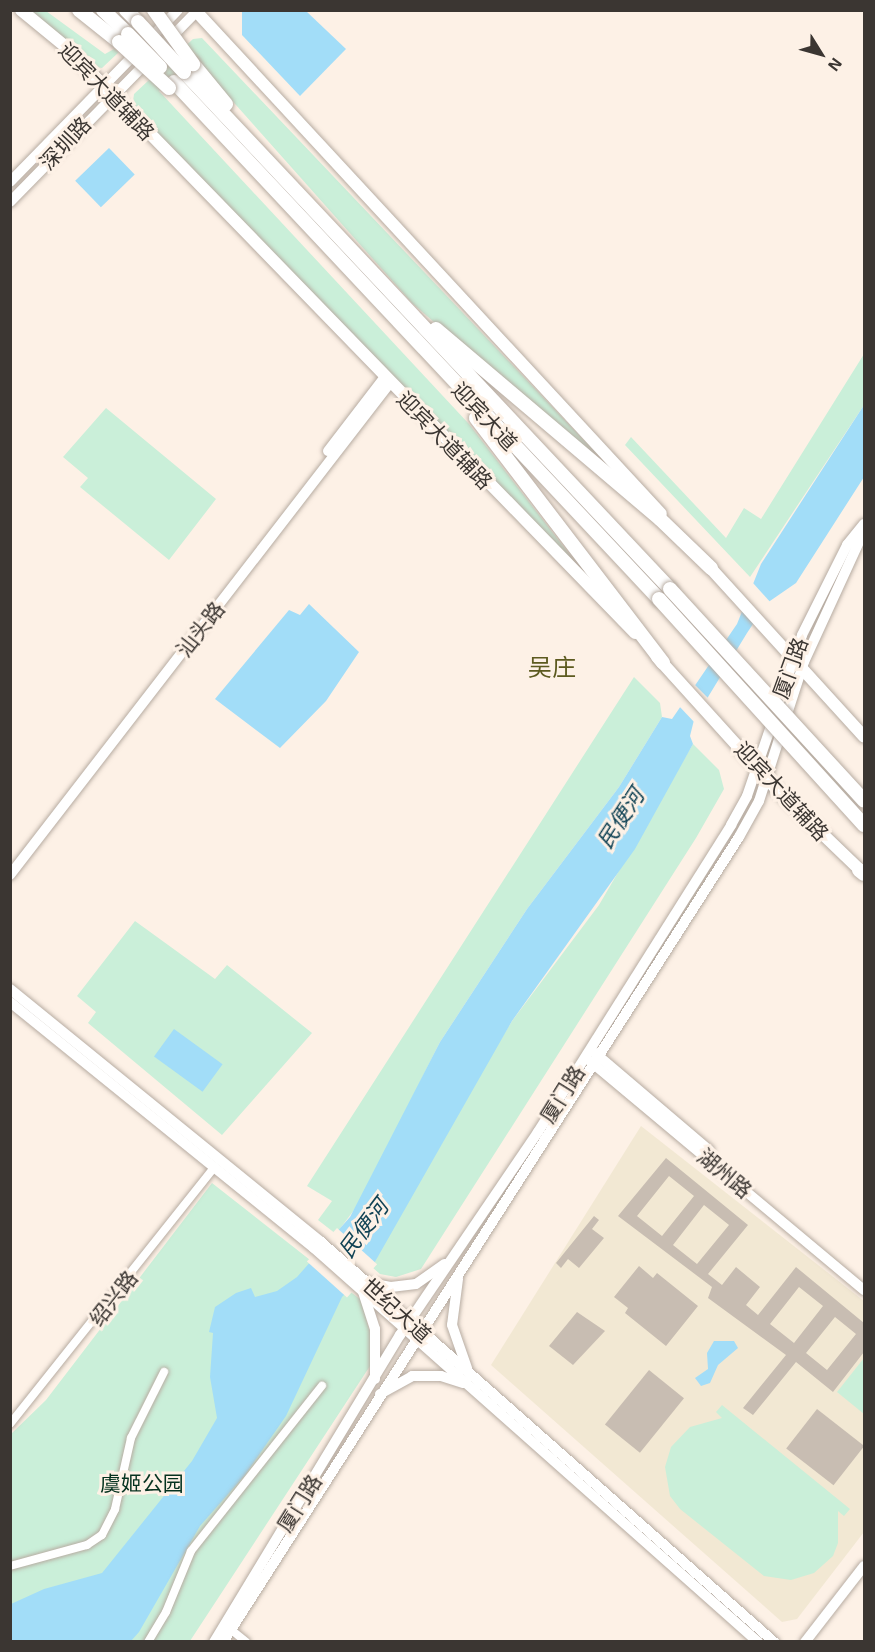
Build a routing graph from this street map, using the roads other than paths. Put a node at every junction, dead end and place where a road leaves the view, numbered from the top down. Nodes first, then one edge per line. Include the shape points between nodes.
1 (21, 10) edge
2 (79, 10) edge
3 (103, 10) edge
4 (126, 10) edge
5 (154, 10) edge
6 (178, 10) edge
7 (197, 11) edge
8 (123, 38) junction
9 (180, 76) junction
10 (102, 85) junction
11 (111, 95) junction
12 (10, 182) edge
13 (10, 202) edge
14 (380, 281) junction
15 (377, 302) junction
16 (387, 380) junction
17 (864, 524) edge
18 (864, 531) edge
19 (711, 568) junction
20 (794, 656) junction
21 (663, 663) junction
22 (803, 666) junction
23 (864, 737) edge
24 (758, 767) junction
25 (767, 778) junction
26 (864, 801) edge
27 (864, 825) edge
28 (10, 866) edge
29 (863, 873) edge
30 (10, 875) edge
31 (10, 990) edge
32 (10, 1002) edge
33 (587, 1053) junction
34 (597, 1060) junction
35 (212, 1170) junction
36 (317, 1244) junction
37 (461, 1250) junction
38 (463, 1263) junction
39 (864, 1282) edge
40 (362, 1284) junction
41 (864, 1290) edge
42 (408, 1324) junction
43 (418, 1333) junction
44 (164, 1372) dead end
45 (471, 1382) junction
46 (322, 1386) dead end
47 (375, 1391) junction
48 (10, 1424) edge
49 (10, 1566) edge
50 (864, 1566) edge
51 (228, 1627) junction
52 (148, 1641) edge
53 (214, 1641) edge
54 (223, 1641) edge
55 (246, 1641) edge
56 (758, 1641) edge
57 (774, 1641) edge
58 (805, 1641) edge

1 - 10 main road, 迎宾大道辅路 via 66,46
2 - 8 highway
3 - 8 highway, 迎宾大道
4 - 9 highway, 迎宾大道, bridge
5 - 9 highway, bridge
6 - 10 street, 深圳路
7 - 11 street, 深圳路
7 - 19 main road
8 - 9 highway, 迎宾大道, bridge
9 - 14 highway, 迎宾大道 via 286,177
9 - 15 highway, 迎宾大道 via 266,182
10 - 11 main road, 迎宾大道辅路
10 - 12 street, 深圳路
11 - 13 street, 深圳路
11 - 16 main road, 迎宾大道辅路
14 - 19 highway via 660,519
14 - 26 highway, 迎宾大道, bridge
15 - 21 highway via 502,449
15 - 27 highway, 迎宾大道, bridge via 659,599
16 - 21 main road, 迎宾大道辅路
16 - 28 street, 汕头路
16 - 30 street, 汕头路
17 - 20 street, 厦门路 via 847,545
18 - 22 street, 厦门路
19 - 20 main road
20 - 22 main road
20 - 24 street, 厦门路
21 - 24 main road, 迎宾大道辅路
22 - 23 main road
22 - 25 street, 厦门路
24 - 25 main road, 迎宾大道辅路
24 - 33 street, 厦门路 via 731,825
25 - 29 main road, 迎宾大道辅路
25 - 34 street, 厦门路 via 739,837
31 - 36 street, 世纪大道
32 - 35 street, 世纪大道
33 - 34 street, 湖州路
33 - 37 street, 厦门路
34 - 38 street, 厦门路
34 - 39 street, 湖州路
34 - 41 street, 湖州路
35 - 36 street, 世纪大道
35 - 48 street, 绍兴路
36 - 40 street, 世纪大道
37 - 40 street via 416,1284
37 - 42 street, 厦门路
38 - 43 street, 厦门路
38 - 45 street via 451,1315
40 - 42 street, 世纪大道
40 - 47 street via 375,1329
42 - 43 street, 世纪大道
42 - 47 street, 厦门路
43 - 45 street, 世纪大道
43 - 47 street, 厦门路
44 - 49 street via 162,1384 130,1438 115,1509 102,1535 87,1545
45 - 47 street via 412,1376
45 - 56 street, 世纪大道
45 - 57 street, 世纪大道
46 - 52 street via 191,1551 166,1612
47 - 51 street, 厦门路
50 - 58 street
51 - 53 street, 厦门路
51 - 54 street, 厦门路
51 - 55 street

